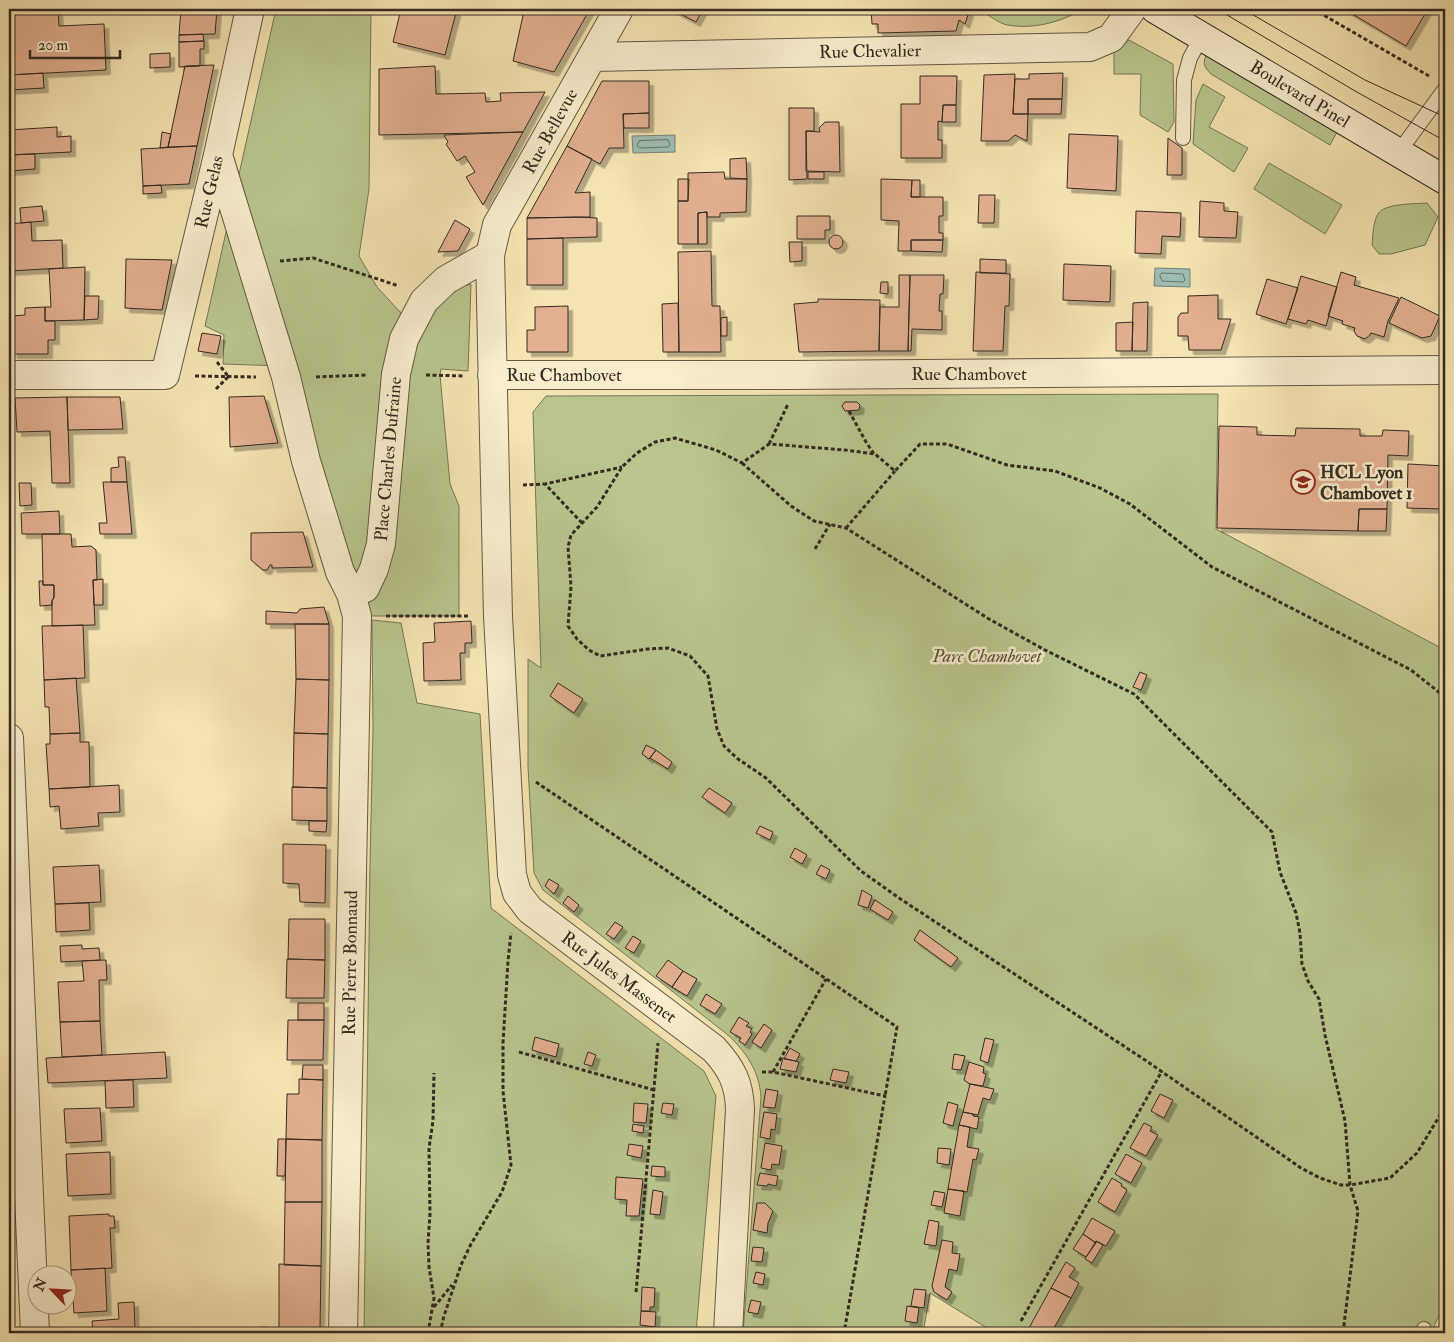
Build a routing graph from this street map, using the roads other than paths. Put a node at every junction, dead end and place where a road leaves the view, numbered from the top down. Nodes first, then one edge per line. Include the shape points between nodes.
1 (250, 9) edge
2 (618, 9) edge
3 (1132, 9) edge
4 (1155, 9) edge
5 (1202, 36) junction
6 (592, 57) junction
7 (1441, 84) edge
8 (1183, 138) dead end
9 (1398, 153) junction
10 (218, 155) junction
11 (1444, 176) edge
12 (490, 255) junction
13 (1445, 370) edge
14 (9, 374) edge
15 (479, 375) junction
16 (354, 605) junction
17 (9, 738) edge
18 (35, 1333) edge
19 (343, 1333) edge
20 (728, 1333) edge

1 - 10 street, Rue Gelas
2 - 6 street, Rue Bellevue
3 - 6 street, Rue Chevalier via 1111,38 1090,47
4 - 5 street, Boulevard Pinel
5 - 8 lane via 1190,58 1184,80
5 - 9 street, Boulevard Pinel
6 - 12 street, Rue Bellevue via 497,225
7 - 9 lane
9 - 11 street, Boulevard Pinel
10 - 14 street, Rue Gelas via 165,375
10 - 16 street via 286,378 306,461 340,572
12 - 15 street
12 - 16 street, Place Charles Dufraine via 446,280 424,301 404,339 396,374 381,544 374,569
13 - 15 street, Rue Chambovet
15 - 20 street, Rue Jules Massenet via 498,616 512,875 517,892 530,910 714,1050 734,1076 740,1109
16 - 19 street, Rue Pierre Bonnaud
17 - 18 street

